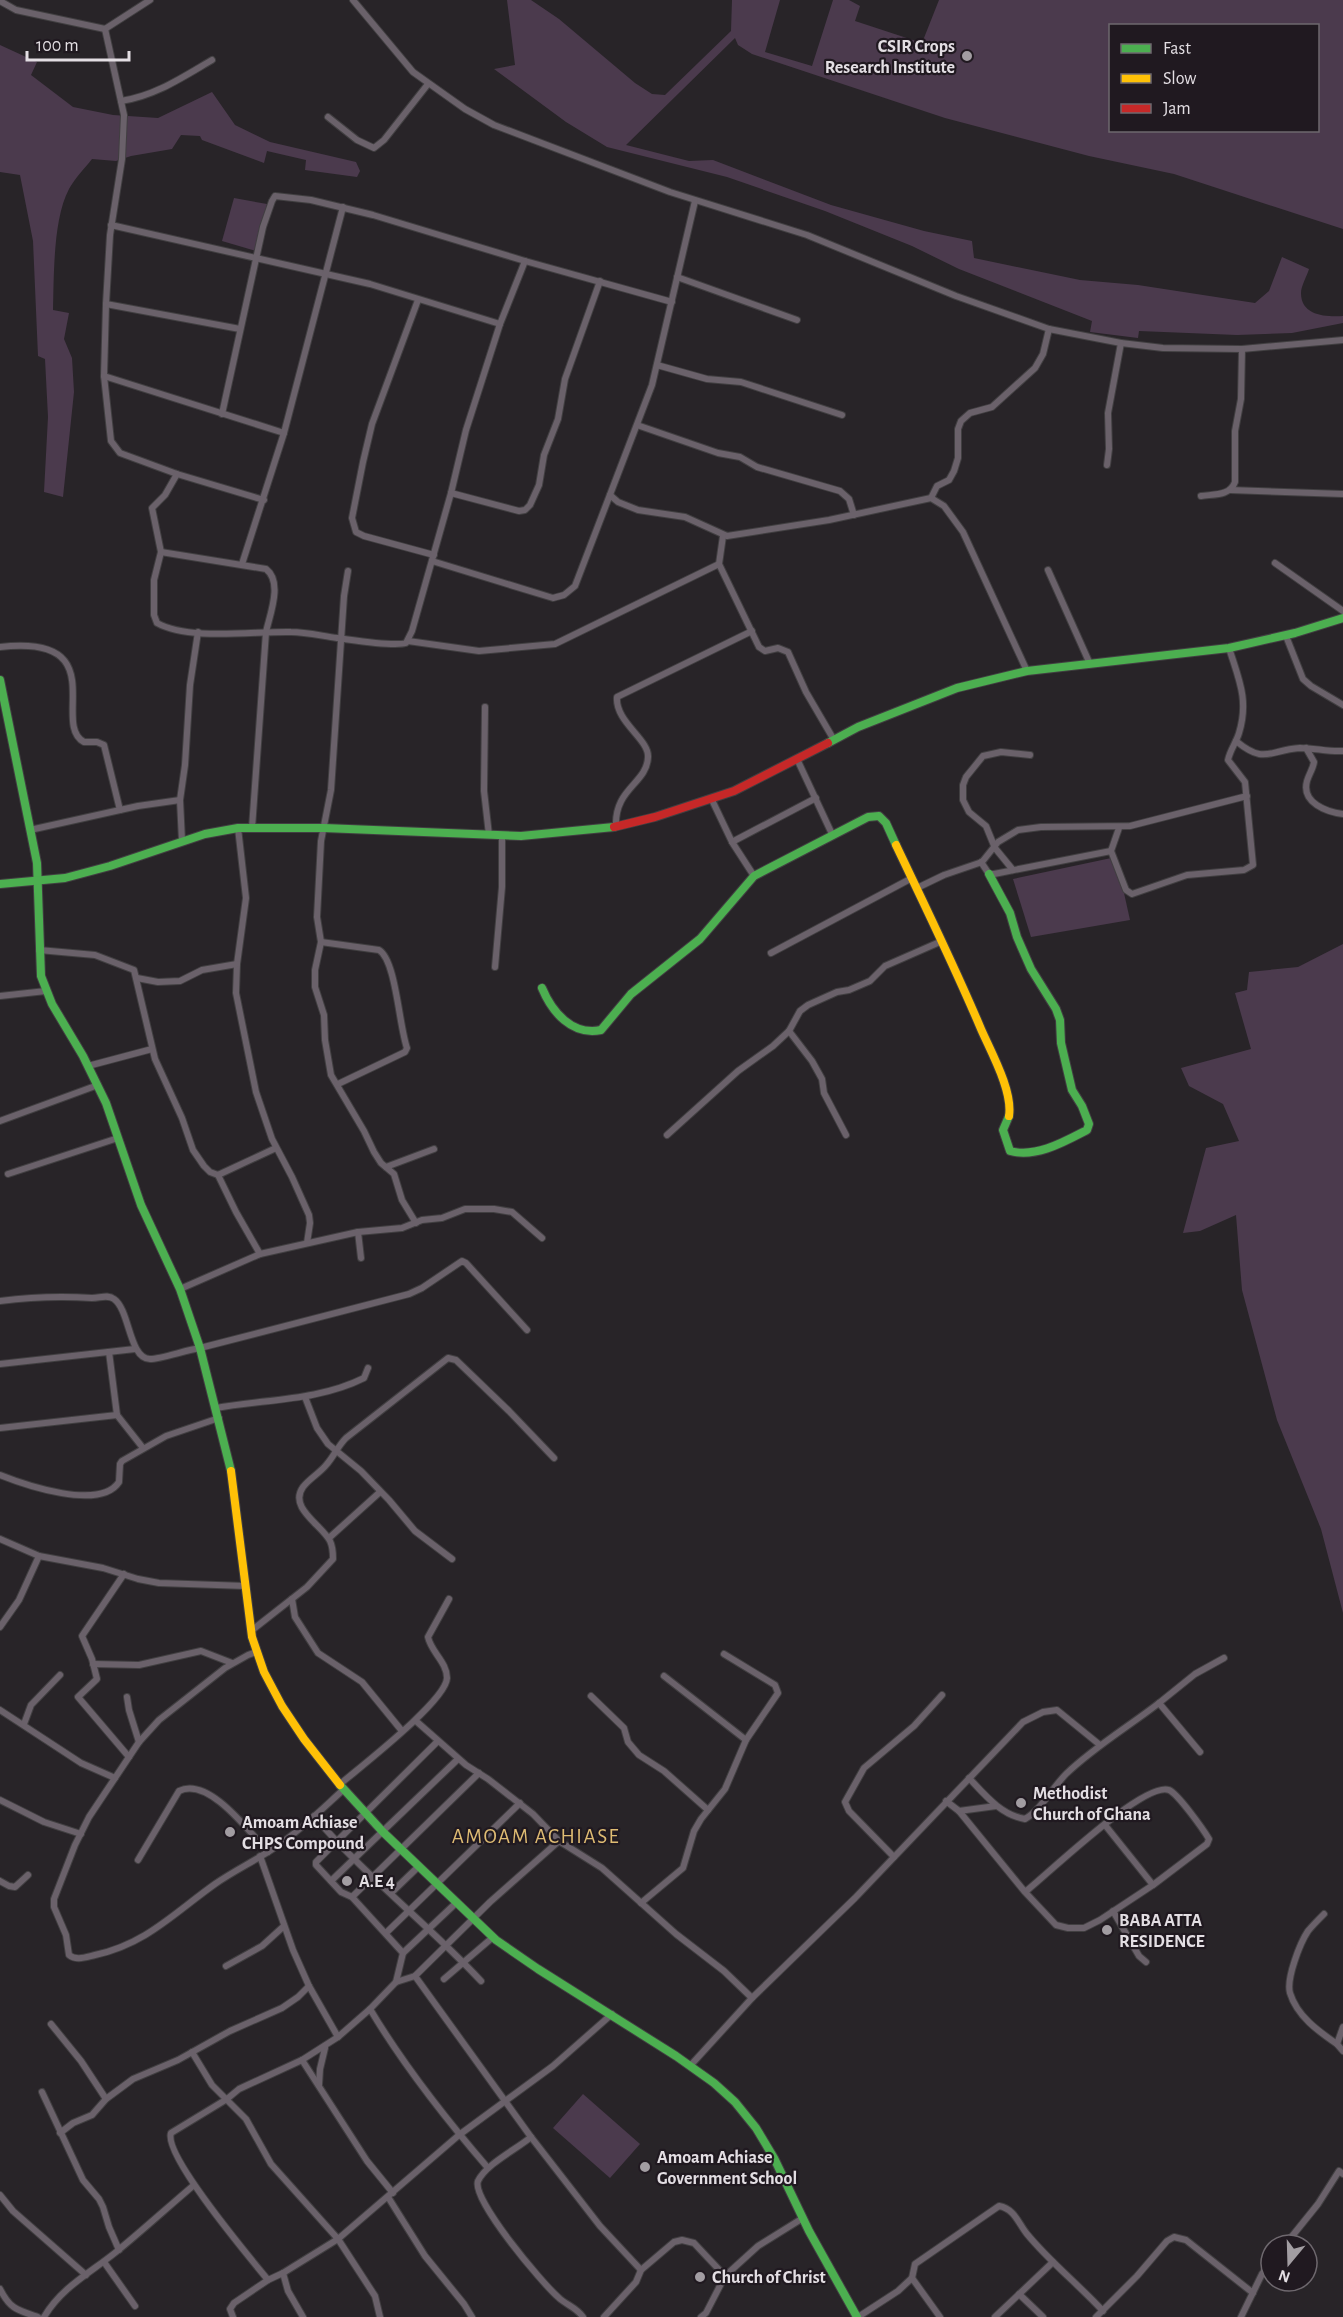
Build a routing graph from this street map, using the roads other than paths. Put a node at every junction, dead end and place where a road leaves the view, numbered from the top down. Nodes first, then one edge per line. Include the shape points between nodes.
1 (150, 0) edge
2 (357, 1) edge
3 (0, 2) edge
4 (105, 29) junction
5 (212, 60) dead end
6 (428, 84) junction
7 (121, 101) junction
8 (328, 117) dead end
9 (695, 201) junction
10 (343, 207) junction
11 (111, 225) junction
12 (257, 258) junction
13 (525, 261) junction
14 (326, 274) junction
15 (677, 278) junction
16 (600, 281) junction
17 (418, 300) junction
18 (672, 302) junction
19 (106, 304) junction
20 (797, 320) dead end
21 (500, 324) junction
22 (240, 329) junction
23 (1049, 329) junction
24 (1343, 340) edge
25 (1121, 343) junction
26 (1242, 349) junction
27 (657, 365) junction
28 (104, 376) junction
29 (222, 414) junction
30 (842, 415) dead end
31 (637, 424) junction
32 (284, 433) junction
33 (1107, 465) dead end
34 (177, 474) junction
35 (1230, 490) junction
36 (451, 494) junction
37 (1343, 494) edge
38 (610, 495) junction
39 (1201, 496) dead end
40 (931, 498) junction
41 (264, 500) junction
42 (854, 515) junction
43 (723, 536) junction
44 (161, 552) junction
45 (433, 558) junction
46 (1275, 563) dead end
47 (242, 564) junction
48 (719, 564) junction
49 (1048, 570) dead end
50 (348, 571) dead end
51 (1343, 611) edge
52 (1343, 618) edge
53 (752, 631) junction
54 (198, 632) junction
55 (266, 632) junction
56 (1286, 636) junction
57 (342, 639) junction
58 (408, 641) junction
59 (0, 648) edge
60 (1229, 648) junction
61 (1090, 664) junction
62 (1027, 671) junction
63 (0, 680) edge
64 (1343, 705) edge
65 (485, 706) dead end
66 (834, 740) junction
67 (1236, 741) junction
68 (1306, 748) junction
69 (1343, 751) edge
70 (1030, 755) dead end
71 (797, 759) junction
72 (1247, 796) junction
73 (816, 798) junction
74 (180, 800) junction
75 (712, 800) junction
76 (120, 810) junction
77 (1343, 814) edge
78 (616, 827) junction
79 (238, 828) junction
80 (252, 828) junction
81 (324, 828) junction
82 (1119, 828) junction
83 (30, 830) junction
84 (832, 834) junction
85 (489, 835) junction
86 (501, 835) junction
87 (182, 841) junction
88 (732, 842) junction
89 (994, 846) junction
90 (1111, 851) junction
91 (981, 862) junction
92 (1013, 870) junction
93 (989, 874) junction
94 (754, 876) junction
95 (912, 878) junction
96 (39, 881) junction
97 (0, 884) edge
98 (917, 888) junction
99 (942, 941) junction
100 (321, 942) junction
101 (39, 950) junction
102 (771, 953) dead end
103 (237, 964) junction
104 (495, 967) dead end
105 (137, 978) junction
106 (542, 988) dead end
107 (46, 991) junction
108 (0, 996) edge
109 (789, 1031) junction
110 (153, 1049) junction
111 (88, 1066) junction
112 (338, 1084) junction
113 (99, 1085) junction
114 (0, 1121) edge
115 (667, 1135) dead end
116 (846, 1135) dead end
117 (118, 1138) junction
118 (276, 1148) junction
119 (434, 1149) dead end
120 (386, 1167) junction
121 (8, 1174) dead end
122 (218, 1175) junction
123 (416, 1223) junction
124 (358, 1233) junction
125 (542, 1238) dead end
126 (307, 1243) junction
127 (260, 1254) junction
128 (362, 1258) dead end
129 (180, 1289) junction
130 (0, 1301) edge
131 (527, 1329) dead end
132 (200, 1348) junction
133 (135, 1349) junction
134 (109, 1352) junction
135 (0, 1364) edge
136 (368, 1368) dead end
137 (305, 1397) junction
138 (216, 1408) junction
139 (117, 1416) junction
140 (219, 1418) junction
141 (0, 1428) edge
142 (143, 1448) junction
143 (335, 1451) junction
144 (554, 1458) dead end
145 (0, 1475) edge
146 (380, 1492) junction
147 (329, 1538) junction
148 (0, 1539) edge
149 (39, 1556) junction
150 (452, 1560) dead end
151 (124, 1574) junction
152 (246, 1586) junction
153 (292, 1599) junction
154 (449, 1599) dead end
155 (0, 1627) edge
156 (251, 1631) junction
157 (256, 1652) junction
158 (724, 1654) dead end
159 (1224, 1658) dead end
160 (232, 1663) junction
161 (93, 1664) junction
162 (60, 1675) dead end
163 (664, 1676) dead end
164 (942, 1695) dead end
165 (591, 1696) dead end
166 (127, 1697) dead end
167 (1159, 1703) junction
168 (0, 1710) edge
169 (416, 1721) junction
170 (24, 1724) junction
171 (402, 1731) junction
172 (746, 1740) junction
173 (438, 1741) junction
174 (139, 1742) junction
175 (1100, 1745) junction
176 (1200, 1752) dead end
177 (129, 1757) junction
178 (458, 1759) junction
179 (479, 1773) junction
180 (116, 1778) junction
181 (969, 1778) junction
182 (341, 1787) junction
183 (0, 1800) edge
184 (946, 1801) junction
185 (520, 1803) junction
186 (996, 1806) junction
187 (708, 1810) junction
188 (959, 1811) junction
189 (367, 1813) junction
190 (314, 1816) junction
191 (1105, 1825) junction
192 (382, 1831) junction
193 (81, 1834) junction
194 (559, 1841) junction
195 (336, 1842) junction
196 (400, 1849) junction
197 (268, 1852) junction
198 (260, 1856) junction
199 (894, 1857) junction
200 (355, 1858) junction
201 (138, 1860) dead end
202 (418, 1867) junction
203 (28, 1875) dead end
204 (372, 1876) junction
205 (0, 1881) edge
206 (331, 1881) junction
207 (436, 1884) junction
208 (1153, 1885) junction
209 (1025, 1892) junction
210 (391, 1893) junction
211 (352, 1897) junction
212 (456, 1903) junction
213 (641, 1903) junction
214 (409, 1910) junction
215 (1113, 1911) junction
216 (1324, 1914) dead end
217 (472, 1919) junction
218 (284, 1926) junction
219 (429, 1929) junction
220 (386, 1933) junction
221 (492, 1938) junction
222 (445, 1944) junction
223 (403, 1953) junction
224 (463, 1962) junction
225 (1146, 1962) dead end
226 (226, 1966) dead end
227 (415, 1976) junction
228 (444, 1979) dead end
229 (481, 1981) dead end
230 (396, 1982) junction
231 (309, 1986) junction
232 (752, 1998) junction
233 (370, 2009) junction
234 (612, 2014) junction
235 (51, 2024) dead end
236 (1343, 2027) edge
237 (338, 2037) junction
238 (1337, 2044) junction
239 (325, 2047) junction
240 (1343, 2051) edge
241 (192, 2052) junction
242 (302, 2060) junction
243 (690, 2066) junction
244 (319, 2088) junction
245 (42, 2092) dead end
246 (106, 2099) junction
247 (227, 2100) junction
248 (506, 2101) junction
249 (60, 2133) junction
250 (459, 2135) junction
251 (531, 2137) junction
252 (1342, 2163) edge
253 (488, 2168) junction
254 (1341, 2173) edge
255 (194, 2185) junction
256 (0, 2195) edge
257 (390, 2195) junction
258 (803, 2218) junction
259 (1295, 2233) edge
260 (338, 2240) junction
261 (119, 2250) junction
262 (104, 2262) junction
263 (1053, 2262) junction
264 (641, 2270) junction
265 (283, 2273) junction
266 (86, 2275) junction
267 (725, 2276) junction
268 (912, 2278) junction
269 (268, 2280) junction
270 (1259, 2283) edge
271 (0, 2289) edge
272 (1253, 2293) junction
273 (1019, 2294) junction
274 (135, 2307) dead end
275 (1102, 2311) junction
276 (38, 2317) edge
277 (44, 2317) edge
278 (233, 2317) edge
279 (303, 2317) edge
280 (380, 2317) edge
281 (472, 2317) edge
282 (583, 2317) edge
283 (604, 2317) edge
284 (701, 2317) edge
285 (858, 2317) edge
286 (940, 2317) edge
287 (995, 2317) edge
288 (1043, 2317) edge
289 (1096, 2317) edge
290 (1241, 2317) edge

1 - 4 street
2 - 6 street via 392,49
3 - 4 street via 16,10
4 - 7 street
5 - 7 street via 162,88
6 - 8 street via 374,148
6 - 9 street via 504,130
7 - 11 street via 122,159
9 - 15 street
9 - 23 street via 807,235 966,300
10 - 12 street via 275,196
10 - 13 street
10 - 14 street
11 - 12 street
11 - 19 street
12 - 14 street
12 - 22 street
13 - 16 street
13 - 21 street
14 - 17 street
14 - 32 street
15 - 18 street
15 - 20 street
16 - 18 street
16 - 36 street via 568,371 558,419 531,505 519,511
17 - 21 street
17 - 45 street via 372,424 352,524 364,536
18 - 27 street
19 - 22 street
19 - 28 street
21 - 36 street via 466,430
22 - 29 street
23 - 25 street
23 - 40 street via 1035,368 992,407 970,413 961,421 954,471
24 - 26 street
25 - 26 street
25 - 33 street via 1108,413
26 - 35 street via 1234,431 1235,482
27 - 30 street via 707,379 741,382
27 - 31 street
28 - 29 street
28 - 34 street via 111,441 115,447 120,453
29 - 32 street
31 - 38 street
31 - 42 street via 840,491 849,499
32 - 41 street
34 - 41 street
34 - 44 street via 152,508
35 - 37 street
35 - 39 street
36 - 45 street
38 - 43 street via 638,510 685,517
38 - 45 street via 575,586 561,597
40 - 42 street
40 - 62 street via 944,506 963,532
41 - 47 street
42 - 43 street
43 - 48 street
44 - 47 street
44 - 54 street via 154,579 157,623
45 - 58 street
46 - 51 street
47 - 55 street via 271,573 273,600
48 - 53 street
48 - 58 street via 555,644 479,651
49 - 61 street
50 - 57 street
52 - 56 street
53 - 66 street via 762,651 778,648 788,652
53 - 78 street via 617,697 629,728 645,744 649,756 639,779 622,797
54 - 55 street
54 - 74 street
55 - 57 street
55 - 80 street
56 - 60 street
56 - 64 street via 1303,679
57 - 58 street via 399,645
57 - 81 street via 331,790
59 - 76 street via 37,648 65,660 72,680 76,735 84,742 104,745
60 - 61 street
60 - 67 street via 1244,698
61 - 62 street
62 - 66 street via 936,695
63 - 83 street
65 - 85 street via 484,791
66 - 71 street
67 - 68 street via 1260,755
67 - 72 street via 1228,760 1245,782
68 - 69 street
68 - 77 street via 1314,762 1306,784 1312,800 1322,809
70 - 89 street via 1001,752 983,756 966,777 962,793 966,806 986,826
71 - 73 street
71 - 75 street
72 - 82 street
72 - 90 street via 1254,862 1251,868 1187,875 1132,894 1126,890
73 - 84 street
73 - 88 street
74 - 76 street
74 - 87 street
75 - 78 street
75 - 88 street
76 - 83 street
78 - 86 street
79 - 80 street
79 - 87 street
79 - 103 street via 246,898
80 - 81 street
81 - 85 street
81 - 100 street via 317,917
82 - 89 street via 1024,828
82 - 90 street
83 - 96 street
84 - 94 street
84 - 95 street via 868,817 879,816
85 - 86 street
86 - 104 street via 502,887
87 - 96 street via 77,875
88 - 94 street
89 - 91 street
89 - 92 street
90 - 92 street
91 - 93 street
91 - 98 street
92 - 93 street
93 - 99 street via 1010,914 1031,969 1058,1012 1064,1061 1072,1090 1089,1124 1087,1130 1036,1150 1020,1154 1010,1151 1003,1130 1010,1113 1004,1082
94 - 106 street via 700,939 631,994 602,1030 590,1031 564,1020 552,1010
95 - 98 street
95 - 102 street
96 - 97 street
96 - 101 street
98 - 99 street
99 - 109 street via 885,966 870,981 808,1005
100 - 112 street via 315,987 323,1008 331,1075
100 - 112 street via 385,953 407,1048
101 - 105 street via 95,955 132,969
101 - 107 street
103 - 105 street via 202,970 180,981
103 - 118 street via 236,993 252,1078
105 - 110 street
107 - 108 street
107 - 111 street
109 - 115 street
109 - 116 street via 822,1079 824,1093
110 - 111 street
110 - 122 street via 193,1150 204,1166
111 - 113 street
112 - 120 street
113 - 114 street
113 - 117 street
117 - 121 street
117 - 129 street via 141,1205
118 - 122 street
118 - 126 street via 309,1215
119 - 120 street
120 - 123 street via 394,1174 402,1200
122 - 127 street
123 - 124 street
123 - 125 street via 465,1209 505,1209 521,1217
124 - 126 street
124 - 128 street
126 - 127 street
127 - 129 street
129 - 132 street
130 - 133 street via 109,1296 119,1305
131 - 132 street via 462,1261 409,1294
132 - 133 street via 152,1360
132 - 138 street
133 - 134 street
134 - 135 street
134 - 139 street
136 - 137 street via 364,1378 345,1388
137 - 138 street
137 - 143 street via 321,1435
138 - 140 street
139 - 141 street
139 - 142 street
140 - 142 street
140 - 152 street via 230,1463
142 - 145 street via 120,1464 116,1487 91,1495 71,1495
143 - 144 street via 368,1419 452,1358
143 - 146 street
143 - 147 street via 300,1494 302,1508
146 - 147 street
146 - 150 street via 415,1531
147 - 153 street via 331,1562
148 - 149 street
149 - 151 street
149 - 155 street via 19,1600
151 - 152 street via 159,1583
151 - 161 street via 82,1636
152 - 156 street
153 - 156 street
153 - 171 street via 295,1617 318,1653 362,1682
154 - 169 street via 428,1637 444,1665 447,1681
156 - 157 street
157 - 160 street
157 - 182 street via 287,1713
158 - 172 street via 778,1689
159 - 167 street via 1195,1674
160 - 161 street via 201,1651 139,1665
160 - 174 street via 159,1720
161 - 177 street via 96,1680 78,1697
162 - 170 street via 32,1705
163 - 172 street
164 - 199 street via 914,1726 864,1768 845,1802 849,1811
165 - 187 street via 624,1728 628,1742 639,1755 664,1771
166 - 174 street
167 - 175 street
167 - 176 street
168 - 170 street
169 - 171 street
169 - 173 street
170 - 180 street via 81,1762
171 - 182 street
172 - 187 street via 724,1790
173 - 178 street
173 - 189 street
174 - 177 street
175 - 181 street via 1061,1712 1051,1710 1023,1722
175 - 186 street via 1064,1776 1029,1817 1010,1815
177 - 180 street
178 - 179 street
178 - 192 street
179 - 185 street
179 - 196 street
180 - 193 street
181 - 184 street
181 - 186 street
182 - 189 street
182 - 190 street
183 - 193 street via 44,1822
184 - 188 street
184 - 199 street
185 - 194 street
185 - 207 street
186 - 188 street
187 - 213 street via 694,1831 683,1868
188 - 209 street
189 - 192 street
189 - 195 street
190 - 195 street
190 - 197 street
191 - 208 street
191 - 208 street via 1155,1791 1169,1790 1177,1796 1209,1842
191 - 209 street
192 - 196 street
192 - 200 street
193 - 198 street via 53,1902 68,1952 74,1958 119,1949 146,1936 216,1883
194 - 213 street via 602,1868
194 - 217 street
195 - 200 street
195 - 206 street via 316,1862
196 - 202 street
196 - 204 street
197 - 198 street
197 - 201 street via 214,1797 186,1788 179,1791
198 - 218 street
199 - 232 street
200 - 204 street
200 - 206 street
202 - 207 street
202 - 210 street
203 - 205 street via 15,1887
204 - 210 street
204 - 211 street
206 - 211 street
207 - 212 street
207 - 214 street
208 - 215 street
209 - 215 street via 1056,1925 1068,1928 1088,1926
210 - 214 street
211 - 220 street
212 - 217 street
212 - 219 street
213 - 232 street
214 - 219 street
214 - 220 street
215 - 225 street
216 - 238 street via 1308,1932 1300,1949 1290,1993 1305,2020
217 - 221 street
217 - 222 street
218 - 226 street via 262,1946
218 - 231 street
219 - 222 street
219 - 223 street
220 - 223 street
221 - 224 street
221 - 234 street
222 - 224 street
222 - 227 street
223 - 230 street
224 - 228 street
224 - 229 street
227 - 230 street
227 - 248 street
230 - 233 street
231 - 237 street
231 - 241 street via 282,2008
232 - 243 street
233 - 237 street
233 - 250 street
234 - 243 street
234 - 248 street
235 - 246 street
236 - 238 street
237 - 239 street
238 - 240 street
239 - 242 street
239 - 244 street
241 - 246 street via 133,2079
241 - 247 street via 212,2085
242 - 244 street
242 - 247 street via 238,2089
243 - 258 street via 723,2090 749,2120
244 - 257 street
245 - 249 street
246 - 249 street via 92,2115
247 - 255 street via 170,2136
247 - 260 street via 246,2119 271,2164
248 - 250 street
248 - 251 street
249 - 261 street via 83,2180 99,2199
250 - 253 street
250 - 257 street
251 - 253 street
251 - 264 street via 600,2226
252 - 254 street
253 - 282 street via 477,2187 481,2199 535,2274
254 - 259 street
255 - 261 street
255 - 269 street
256 - 266 street
257 - 260 street
257 - 281 street via 425,2256
258 - 267 street via 758,2246
258 - 285 street
260 - 265 street
260 - 280 street via 375,2296
261 - 262 street
262 - 266 street
262 - 274 street
263 - 268 street via 1013,2212 999,2206 915,2264
263 - 273 street
263 - 275 street
264 - 267 street via 674,2242 682,2240 694,2243
264 - 283 street via 636,2282
265 - 269 street
265 - 279 street
266 - 277 street via 53,2301
267 - 284 street
268 - 285 street
268 - 286 street
269 - 278 street via 234,2303 230,2309
270 - 272 street
271 - 276 street via 14,2309
272 - 275 street via 1186,2240 1174,2237
272 - 290 street
273 - 287 street
273 - 288 street
275 - 289 street

